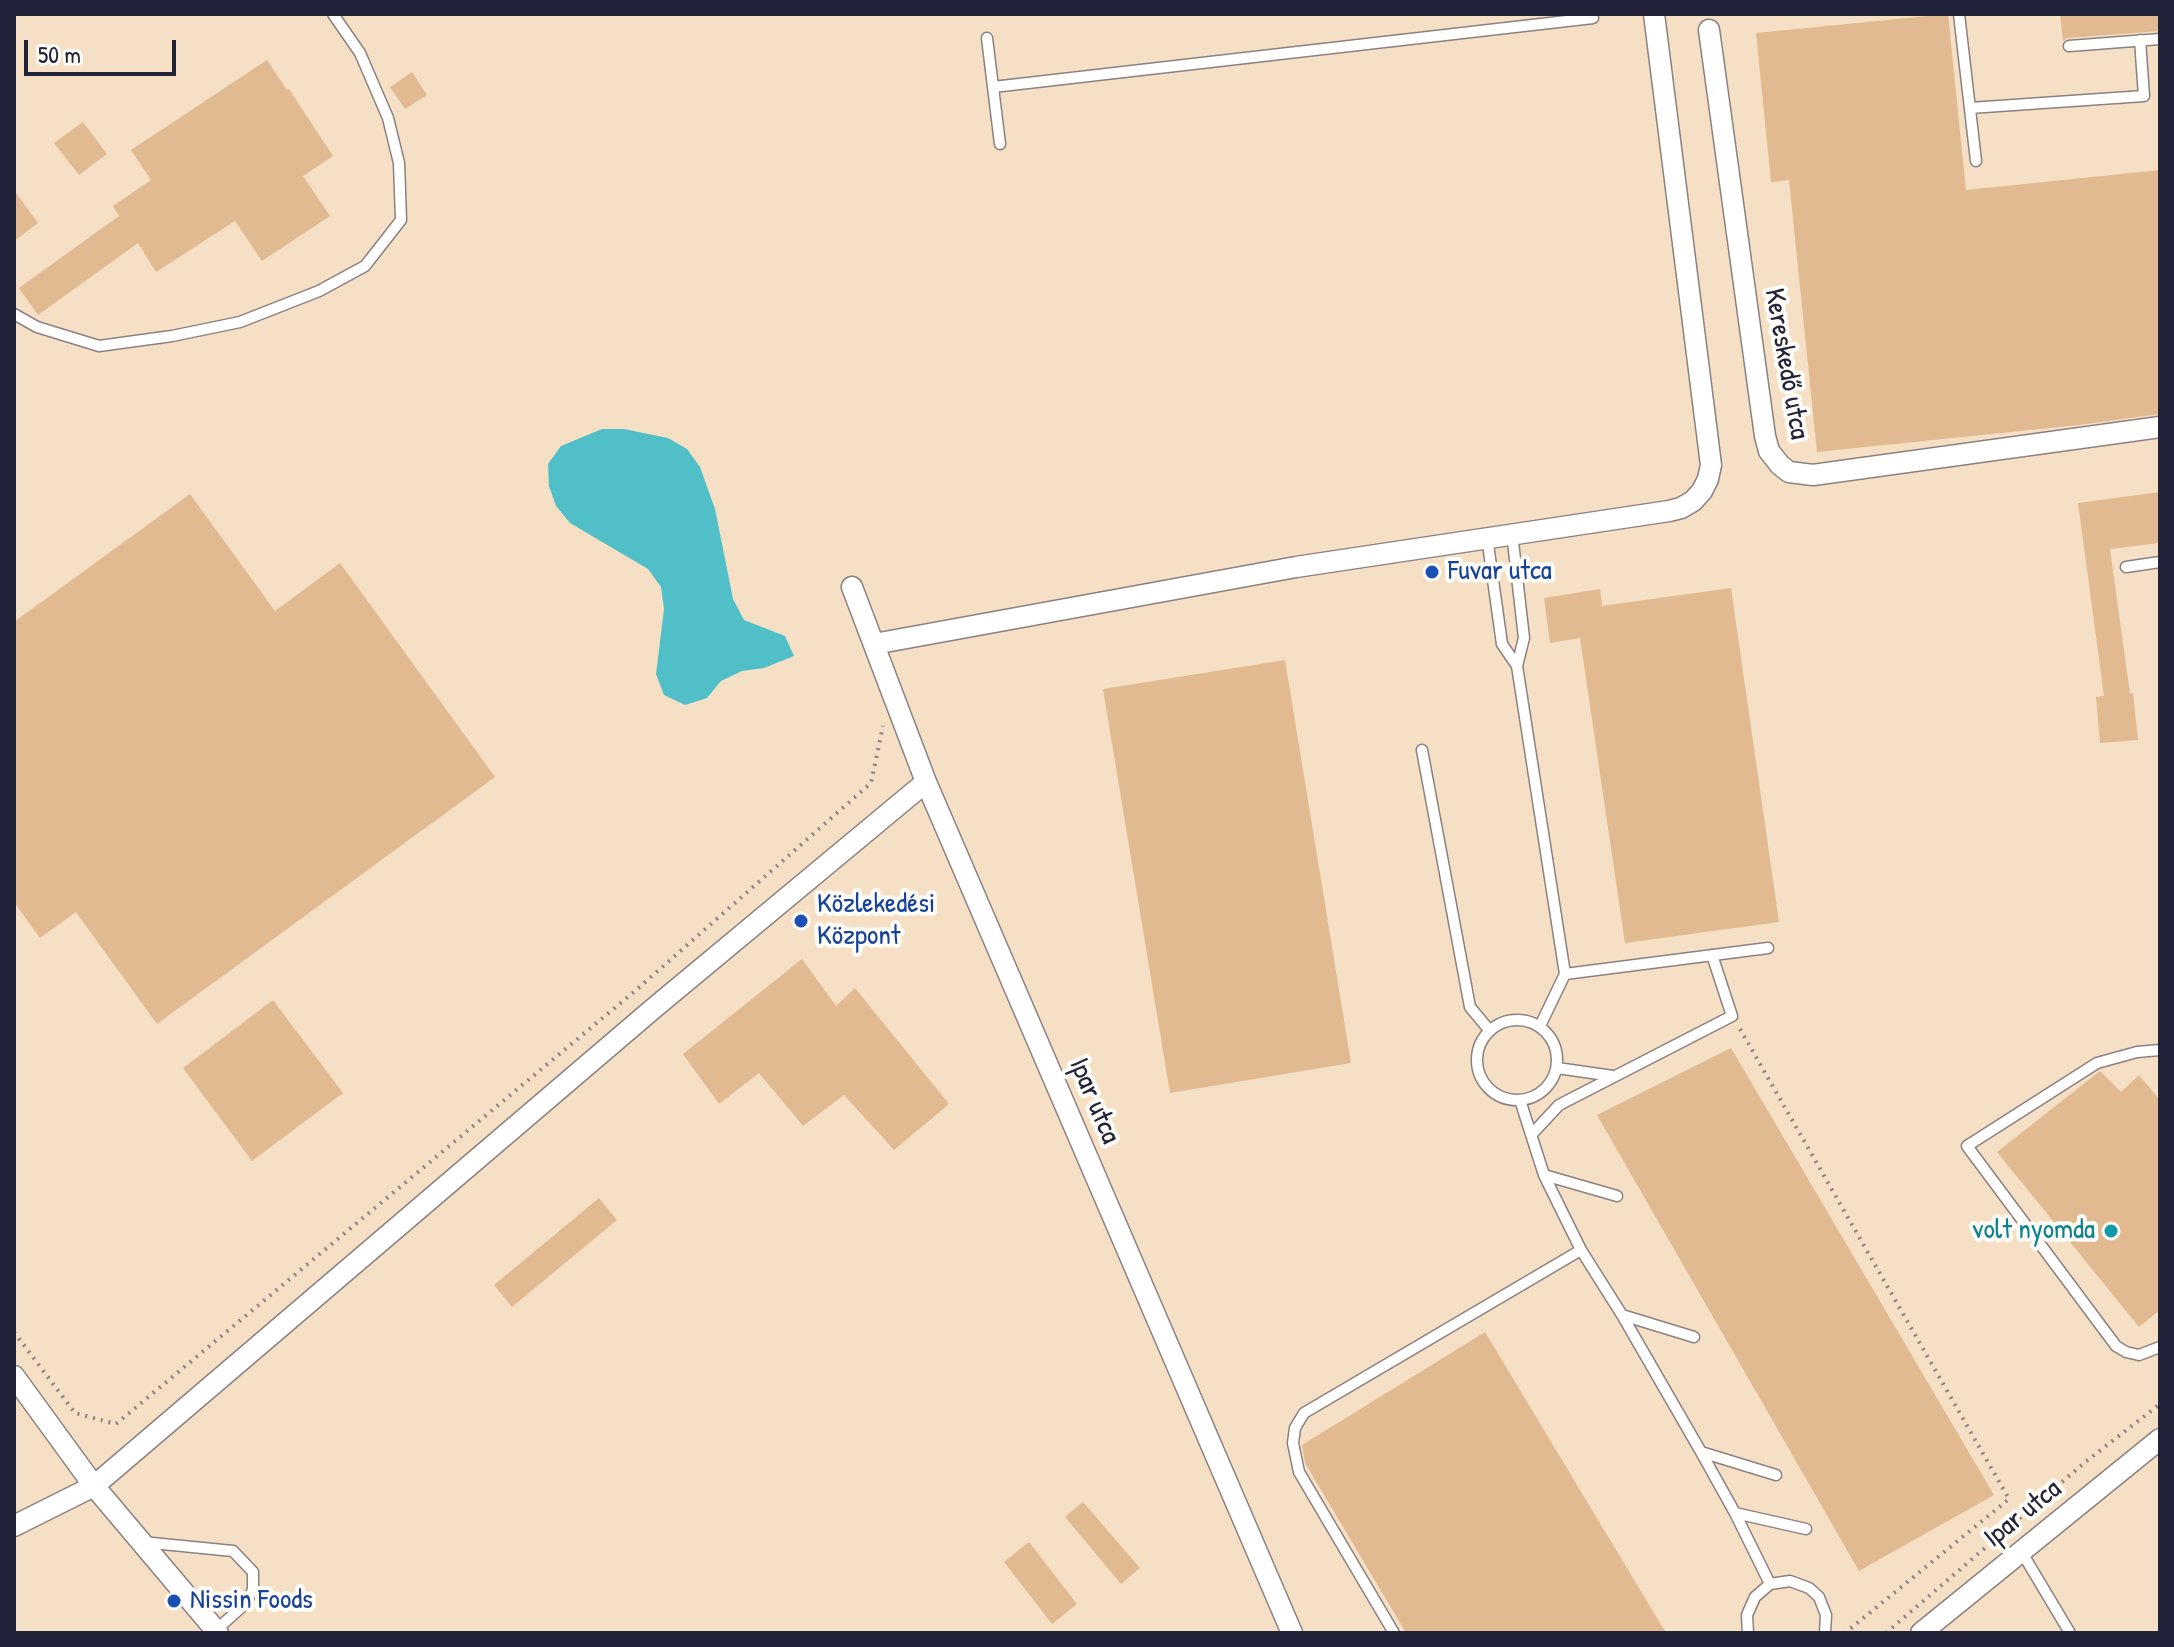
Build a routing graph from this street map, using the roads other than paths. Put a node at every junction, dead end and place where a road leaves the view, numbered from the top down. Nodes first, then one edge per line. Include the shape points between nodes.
1 (333, 14) edge
2 (1654, 14) edge
3 (1959, 14) edge
4 (1593, 18) dead end
5 (1709, 30) dead end
6 (987, 38) dead end
7 (2160, 39) edge
8 (2140, 40) junction
9 (2069, 46) dead end
10 (993, 87) junction
11 (1970, 108) junction
12 (1000, 144) dead end
13 (1976, 161) dead end
14 (14, 314) edge
15 (2160, 427) edge
16 (1512, 533) junction
17 (1487, 537) junction
18 (2160, 562) edge
19 (2126, 567) dead end
20 (852, 587) dead end
21 (874, 644) junction
22 (1517, 666) junction
23 (1422, 750) dead end
24 (926, 782) junction
25 (1768, 948) dead end
26 (1712, 955) junction
27 (1565, 974) junction
28 (1540, 1026) junction
29 (1490, 1031) junction
30 (2160, 1050) edge
31 (1557, 1068) junction
32 (1613, 1076) junction
33 (1520, 1100) junction
34 (1532, 1134) junction
35 (1544, 1175) junction
36 (1617, 1196) dead end
37 (1581, 1250) junction
38 (1622, 1315) junction
39 (1694, 1337) dead end
40 (2160, 1347) edge
41 (14, 1376) edge
42 (2160, 1439) edge
43 (1701, 1452) junction
44 (1776, 1475) dead end
45 (94, 1486) junction
46 (1735, 1513) junction
47 (14, 1526) edge
48 (1806, 1529) dead end
49 (142, 1542) junction
50 (2021, 1551) junction
51 (1770, 1584) junction
52 (217, 1632) edge
53 (1292, 1633) edge
54 (1394, 1633) edge
55 (1748, 1633) edge
56 (1825, 1633) edge
57 (1921, 1633) edge
58 (2070, 1633) edge

1 - 14 lane via 360,53 388,118 399,163 401,220 365,266 319,291 240,322 99,346 37,327
2 - 16 street via 1711,465 1708,479 1693,501 1681,508
3 - 11 lane
4 - 10 lane
5 - 15 street, Kereskedő utca via 1765,436 1780,465 1789,472 1813,475
6 - 10 lane
7 - 8 lane
8 - 9 lane
8 - 11 lane via 2144,96
10 - 12 lane
11 - 13 lane
16 - 17 street
16 - 22 lane via 1524,638
17 - 21 street
17 - 22 lane via 1502,644
18 - 19 lane
20 - 21 street, Ipar utca
21 - 24 street, Ipar utca
22 - 27 lane
23 - 29 lane via 1470,1007
24 - 45 street
24 - 53 street, Ipar utca
25 - 26 lane
26 - 27 lane
26 - 32 lane via 1732,1016
27 - 28 lane
28 - 29 lane via 1514,1020
28 - 31 lane via 1556,1048
29 - 33 lane via 1477,1054 1482,1079 1501,1097
30 - 40 lane via 2097,1063 1967,1146 2116,1346 2139,1355
31 - 32 lane
31 - 33 lane via 1544,1090
32 - 34 lane via 1559,1105
33 - 34 lane
34 - 35 lane
35 - 36 lane
35 - 37 lane
37 - 38 lane
37 - 54 lane via 1304,1413 1295,1428 1299,1472
38 - 39 lane
38 - 43 lane
41 - 45 street
42 - 50 street, Ipar utca
43 - 44 lane
43 - 46 lane
45 - 47 street
45 - 49 street
46 - 48 lane
46 - 51 lane
49 - 52 street
49 - 52 lane via 228,1549 253,1572 253,1590 244,1605
50 - 57 street, Ipar utca
50 - 58 lane
51 - 55 lane via 1751,1602
51 - 56 lane via 1790,1581 1814,1592 1825,1609

